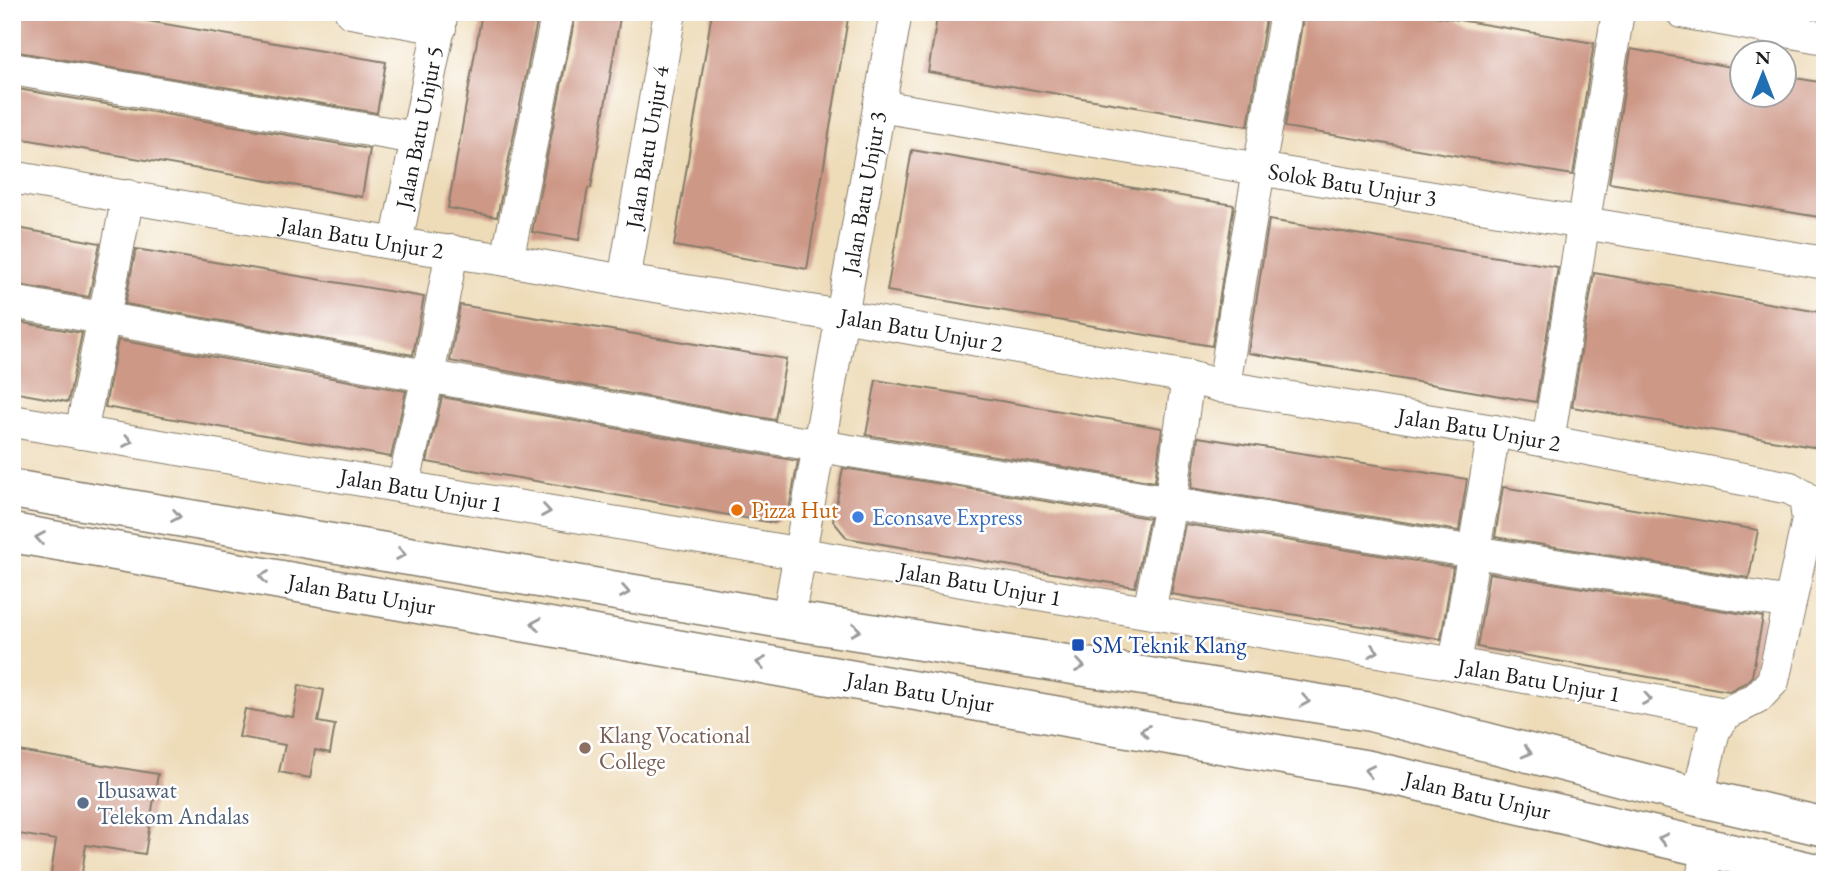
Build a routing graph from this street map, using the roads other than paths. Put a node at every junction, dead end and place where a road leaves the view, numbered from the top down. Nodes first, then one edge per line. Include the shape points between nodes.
1 (351, 12) edge
2 (558, 12) edge
3 (670, 12) edge
4 (896, 12) edge
5 (1286, 12) edge
6 (1618, 12) edge
7 (1682, 12) edge
8 (441, 20) edge
9 (1825, 38) edge
10 (12, 69) edge
11 (879, 106) junction
12 (416, 138) junction
13 (1259, 169) junction
14 (12, 177) edge
15 (128, 196) junction
16 (1584, 223) junction
17 (396, 244) junction
18 (452, 251) junction
19 (507, 260) junction
20 (1825, 263) edge
21 (624, 281) junction
22 (12, 302) edge
23 (842, 316) junction
24 (104, 317) junction
25 (428, 376) junction
26 (1188, 377) junction
27 (1224, 387) junction
28 (12, 421) edge
29 (1494, 431) junction
30 (81, 433) junction
31 (1548, 442) junction
32 (819, 446) junction
33 (403, 487) junction
34 (12, 489) edge
35 (1170, 503) junction
36 (12, 533) edge
37 (800, 553) junction
38 (1473, 553) junction
39 (1790, 603) junction
40 (1149, 612) junction
41 (788, 620) junction
42 (1455, 664) junction
43 (828, 675) junction
44 (1725, 714) junction
45 (1698, 797) junction
46 (1825, 827) edge
47 (1705, 864) edge
48 (1825, 875) edge

1 - 8 street
2 - 19 street
3 - 21 street, Jalan Batu Unjur 4
4 - 11 street, Jalan Batu Unjur 3
5 - 13 street
6 - 16 street
7 - 9 street
8 - 12 street, Jalan Batu Unjur 5
10 - 12 street
11 - 13 street, Solok Batu Unjur 3
11 - 23 street, Jalan Batu Unjur 3
12 - 17 street, Jalan Batu Unjur 5
13 - 16 street, Solok Batu Unjur 3
13 - 27 street
14 - 15 street, Jalan Batu Unjur 2
15 - 17 street, Jalan Batu Unjur 2
15 - 24 street
16 - 20 street, Solok Batu Unjur 3
16 - 31 street
17 - 18 street, Jalan Batu Unjur 2
18 - 19 street, Jalan Batu Unjur 2
18 - 25 street
19 - 21 street, Jalan Batu Unjur 2
21 - 23 street, Jalan Batu Unjur 2
22 - 24 street
23 - 26 street, Jalan Batu Unjur 2
23 - 32 street, Jalan Batu Unjur 3
24 - 25 street
24 - 30 street
25 - 32 street
25 - 33 street
26 - 27 street, Jalan Batu Unjur 2
26 - 35 street
27 - 29 street, Jalan Batu Unjur 2
28 - 30 street, Jalan Batu Unjur 1
29 - 31 street, Jalan Batu Unjur 2
29 - 38 street
30 -> 33 street, Jalan Batu Unjur 1
31 - 39 street, Jalan Batu Unjur 2 via 1790,488 1805,497 1808,520
32 - 35 street
32 - 37 street, Jalan Batu Unjur 3
33 -> 37 street, Jalan Batu Unjur 1
34 -> 41 main road, Jalan Batu Unjur
35 - 38 street
35 - 40 street
43 -> 36 main road, Jalan Batu Unjur
37 - 40 street, Jalan Batu Unjur 1
37 - 41 street, Jalan Batu Unjur 3
38 - 39 street
38 - 42 street
39 - 44 street via 1773,681 1757,698
40 -> 42 street, Jalan Batu Unjur 1
41 - 43 main road via 793,643
41 -> 45 main road, Jalan Batu Unjur via 1371,712
42 -> 44 street, Jalan Batu Unjur 1
47 -> 43 main road, Jalan Batu Unjur via 1369,770
44 - 45 street via 1714,730
45 - 46 main road, Jalan Batu Unjur
47 - 48 main road, Jalan Batu Unjur

